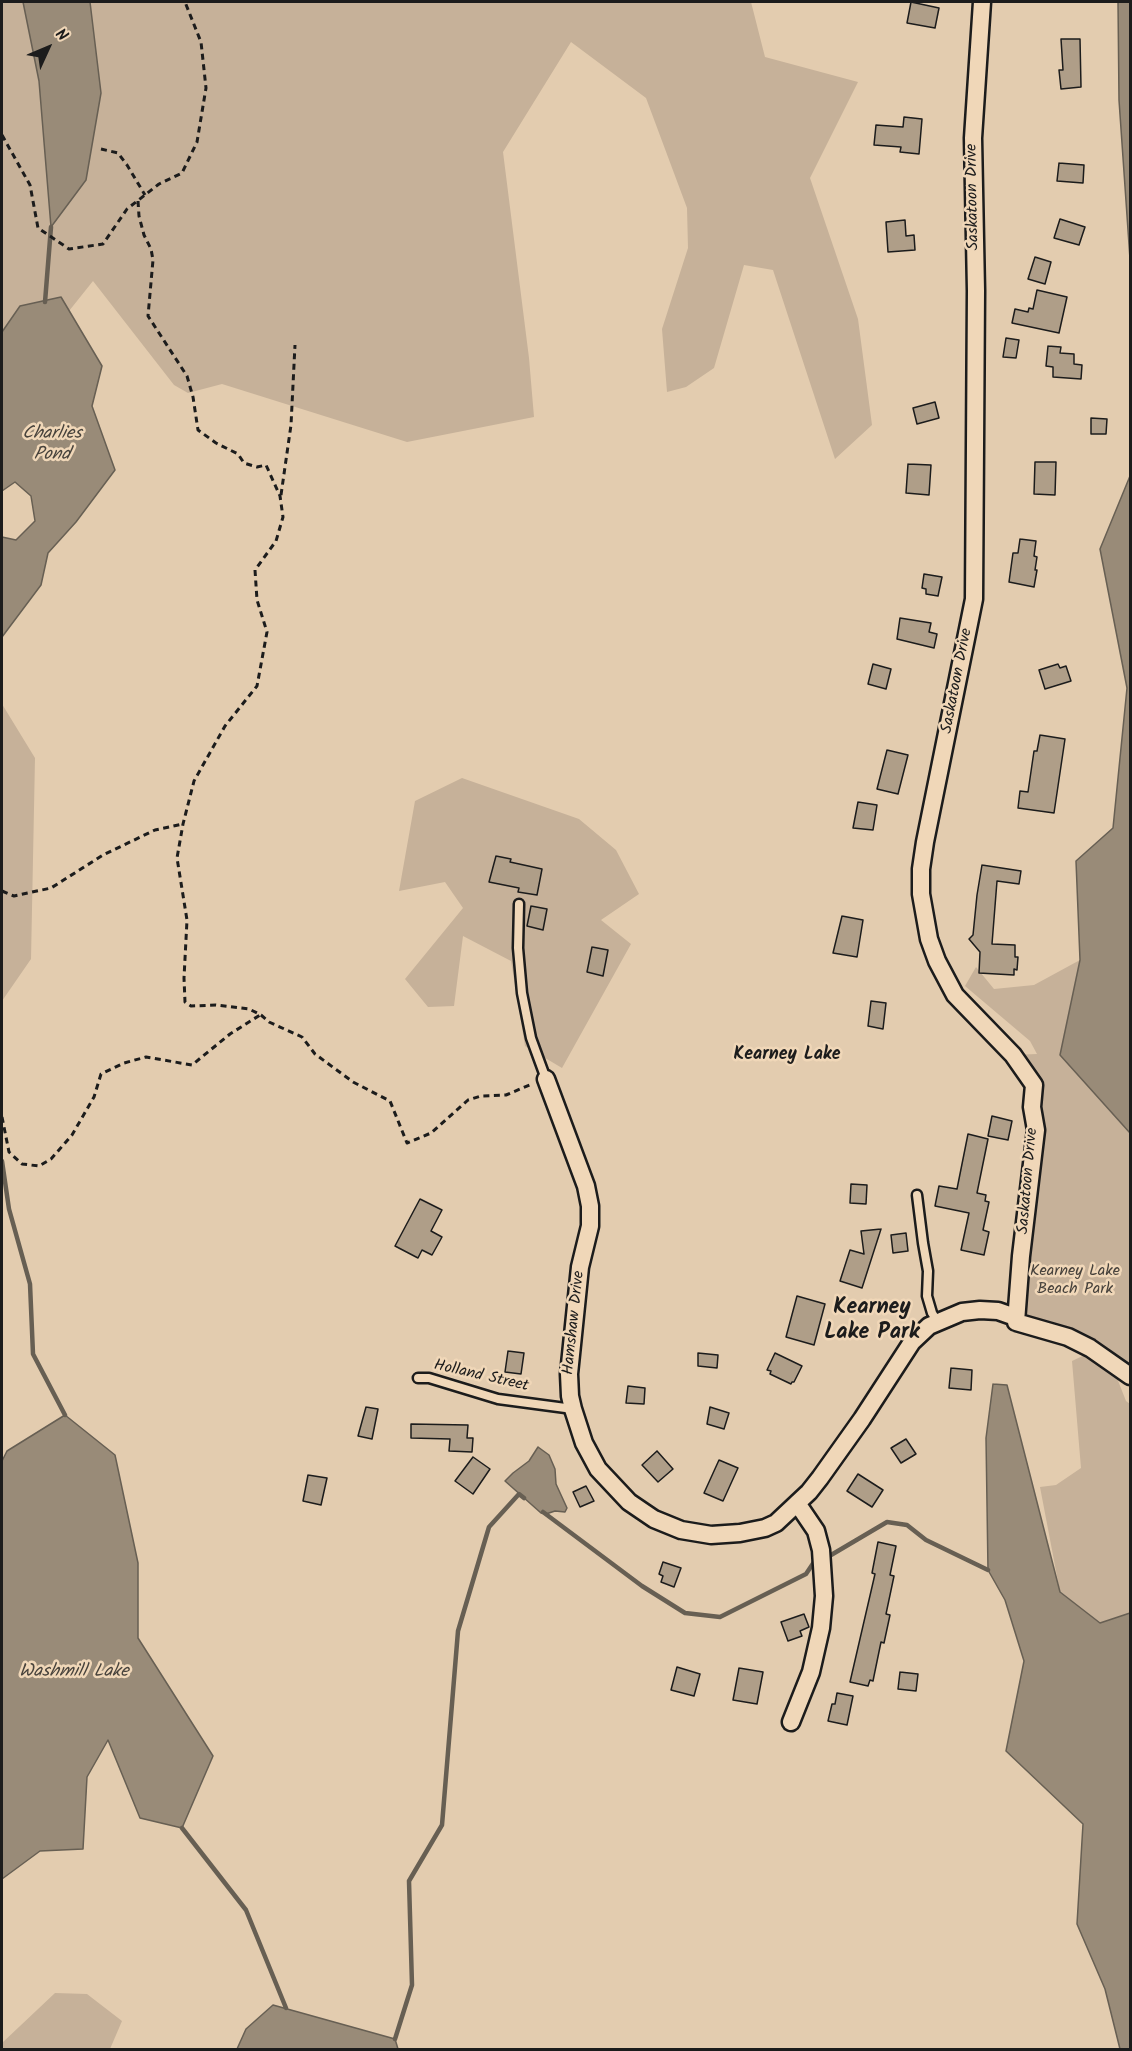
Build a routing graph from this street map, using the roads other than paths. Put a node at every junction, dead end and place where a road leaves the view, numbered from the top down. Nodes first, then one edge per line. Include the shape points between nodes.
1 (982, 2) edge
2 (519, 904) dead end
3 (546, 1079) joint
4 (917, 1196) dead end
5 (937, 1321) junction
6 (1016, 1322) junction
7 (1131, 1376) edge
8 (418, 1378) dead end
9 (573, 1409) junction
10 (797, 1503) junction
11 (791, 1722) dead end

1 - 6 street, Saskatoon Drive via 973,138 974,599 925,842 921,894 929,939 955,995 1013,1054 1034,1085 1036,1130
2 - 3 lane, Hamshaw Drive via 522,993 531,1038
3 - 9 street, Hamshaw Drive via 590,1206 569,1374
4 - 5 lane via 928,1271 927,1296
5 - 6 street, Hamshaw Drive via 980,1310 998,1311 1015,1317
5 - 10 street, Hamshaw Drive via 912,1342 838,1453
6 - 7 street, Hamshaw Drive via 1068,1337
8 - 9 lane, Holland Street via 498,1399
9 - 10 street, Hamshaw Drive via 598,1469 629,1502 667,1525 703,1534 740,1533 776,1523
10 - 11 street via 816,1531 824,1596 811,1672

